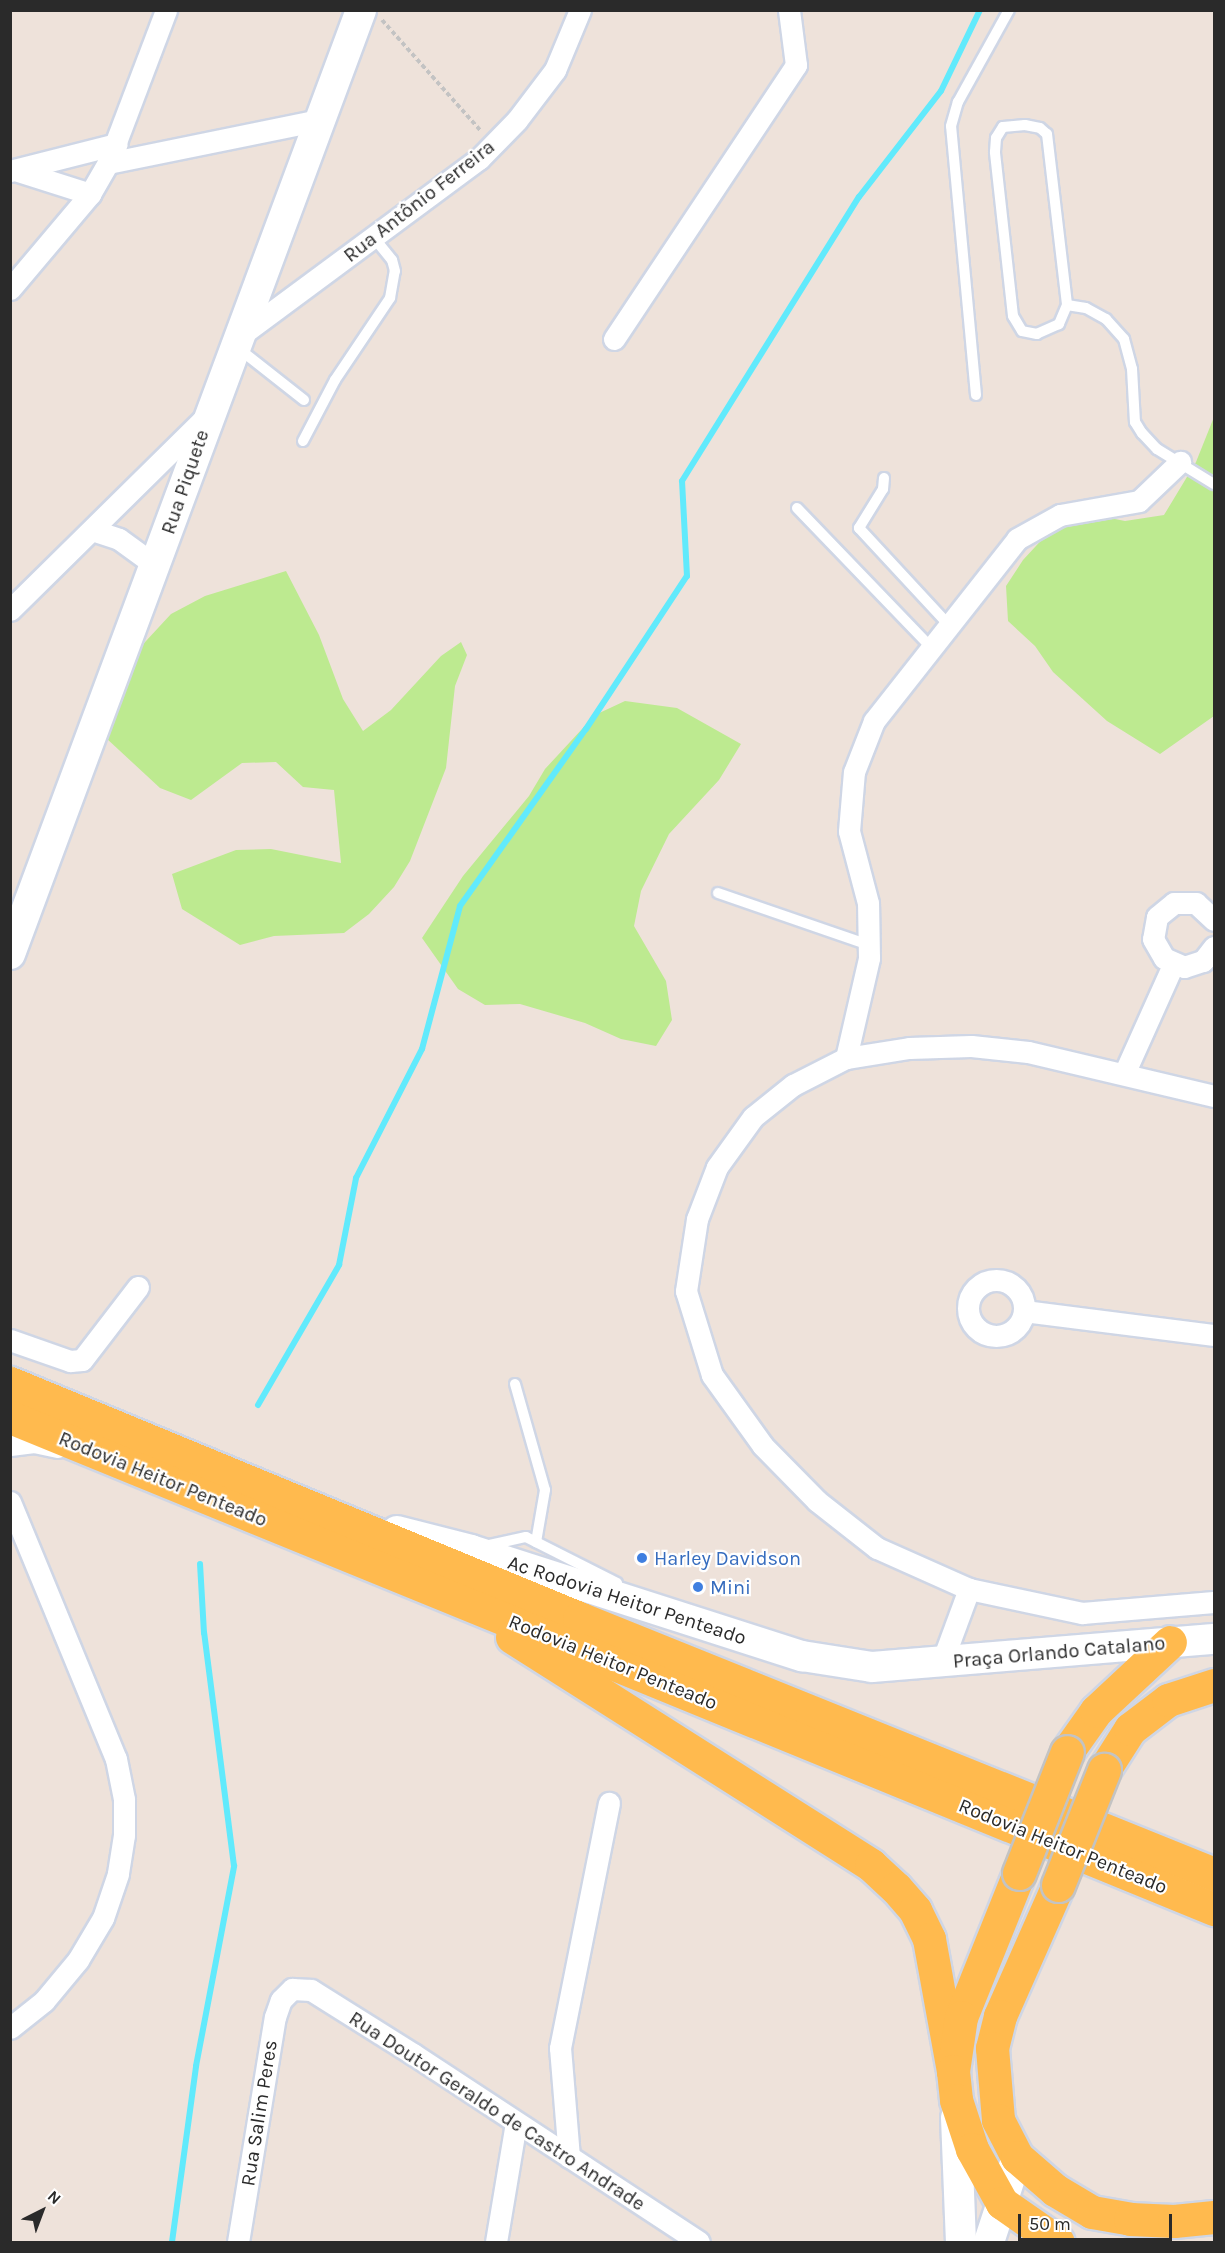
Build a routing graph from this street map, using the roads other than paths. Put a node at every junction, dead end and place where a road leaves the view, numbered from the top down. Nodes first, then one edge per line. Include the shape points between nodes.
1 (166, 10) edge
2 (361, 10) edge
3 (580, 10) edge
4 (789, 10) edge
5 (1009, 10) edge
6 (319, 120) junction
7 (117, 144) junction
8 (108, 163) junction
9 (12, 170) edge
10 (90, 194) junction
11 (374, 238) junction
12 (10, 289) edge
13 (1067, 305) junction
14 (614, 339) dead end
15 (241, 340) junction
16 (976, 395) dead end
17 (304, 400) dead end
18 (209, 414) junction
19 (303, 441) dead end
20 (1180, 462) junction
21 (884, 478) dead end
22 (1215, 484) edge
23 (796, 508) dead end
24 (92, 530) junction
25 (156, 566) junction
26 (10, 610) edge
27 (948, 624) junction
28 (930, 646) junction
29 (718, 893) dead end
30 (1215, 920) edge
31 (869, 945) junction
32 (1215, 947) edge
33 (10, 954) edge
34 (1173, 965) junction
35 (846, 1058) junction
36 (1124, 1074) junction
37 (1215, 1096) edge
38 (138, 1287) dead end
39 (1024, 1311) dead end
40 (1215, 1335) edge
41 (10, 1340) edge
42 (10, 1383) edge
43 (515, 1384) dead end
44 (10, 1417) edge
45 (10, 1446) edge
46 (102, 1454) junction
47 (10, 1502) edge
48 (316, 1510) junction
49 (536, 1542) junction
50 (471, 1550) junction
51 (969, 1589) junction
52 (439, 1591) junction
53 (1215, 1602) edge
54 (684, 1617) junction
55 (1215, 1639) edge
56 (1170, 1642) junction
57 (942, 1662) junction
58 (1215, 1685) edge
59 (609, 1803) dead end
60 (1215, 1874) edge
61 (1215, 1908) edge
62 (292, 1989) joint
63 (10, 2028) edge
64 (954, 2085) junction
65 (516, 2123) junction
66 (568, 2157) junction
67 (1017, 2157) junction
68 (1002, 2203) junction
69 (1215, 2217) edge
70 (238, 2242) edge
71 (496, 2242) edge
72 (699, 2242) edge
73 (961, 2242) edge
74 (989, 2242) edge
75 (1058, 2242) edge

1 - 7 street
2 - 6 street, Rua Piquete
3 - 11 street, Rua Antônio Ferreira via 555,70 493,145
4 - 14 street via 796,65
5 - 16 lane via 958,102 951,126
6 - 8 street
6 - 15 street, Rua Piquete
7 - 8 street
7 - 9 street
8 - 10 street
9 - 10 street
10 - 12 street
11 - 15 street, Rua Antônio Ferreira
11 - 19 lane via 392,260 395,272 390,298 335,380
13 - 13 lane via 1047,134 1025,124 1003,128 996,138 995,152 1013,316 1022,331 1037,334 1059,324
13 - 20 lane via 1086,308 1106,319 1124,339 1132,369 1135,422 1157,449
15 - 17 lane
15 - 18 street, Rua Piquete
18 - 24 street
18 - 25 street, Rua Piquete
20 - 22 lane
20 - 27 street via 1139,501 1060,515 1017,538
21 - 27 lane via 883,489 859,528
23 - 28 lane
24 - 25 street via 119,539
24 - 26 street
25 - 33 street, Rua Piquete
27 - 28 street
28 - 31 street via 874,720 854,772 849,831 868,903
29 - 31 lane
30 - 34 street via 1196,903 1174,903 1164,908 1157,917 1153,939
31 - 35 street via 861,1004
32 - 34 street via 1194,965
34 - 36 street
35 - 36 street via 909,1048 971,1046 1028,1052
35 - 51 street via 793,1084 753,1117 717,1167 697,1219 686,1291 712,1375 763,1446 817,1501 877,1548
36 - 37 street
38 - 41 street via 82,1360 70,1361
39 - 40 street
42 - 48 main road, Rodovia Heitor Penteado
43 - 49 lane via 545,1490
44 - 46 main road, Rodovia Heitor Penteado
45 - 46 street via 34,1442
46 - 52 main road, Rodovia Heitor Penteado
47 - 63 street via 116,1759 124,1799 124,1834 118,1874 103,1918 83,1952 44,2001
48 - 50 street, Ac Rodovia Heitor Penteado
48 - 60 main road, Rodovia Heitor Penteado
49 - 50 lane via 514,1537
49 - 54 lane
50 - 54 street, Ac Rodovia Heitor Penteado
51 - 53 street, Praça Orlando Catalano via 1082,1613
51 - 57 street, Praça Orlando Catalano
52 - 61 main road, Rodovia Heitor Penteado
52 - 64 main road via 871,1865 915,1910 929,1939
54 - 57 street, Ac Rodovia Heitor Penteado via 802,1656 872,1667
55 - 56 street, Praça Orlando Catalano
56 - 57 street, Praça Orlando Catalano
56 - 64 main road, bridge via 1096,1711 1067,1752 961,2017
58 - 67 main road, bridge via 1168,1700 1130,1729 1104,1770 1000,2016 992,2048 998,2120
59 - 66 street via 560,2048
62 - 65 street, Rua Doutor Geraldo de Castro Andrade via 311,1990
62 - 70 street, Rua Salim Peres via 281,2000 275,2017
64 - 68 main road via 972,2149
64 - 73 street
65 - 66 street, Rua Doutor Geraldo de Castro Andrade
65 - 71 street
66 - 72 street, Rua Doutor Geraldo de Castro Andrade
67 - 68 street
67 - 69 main road via 1055,2190 1092,2212 1174,2221
68 - 74 street
68 - 75 main road

